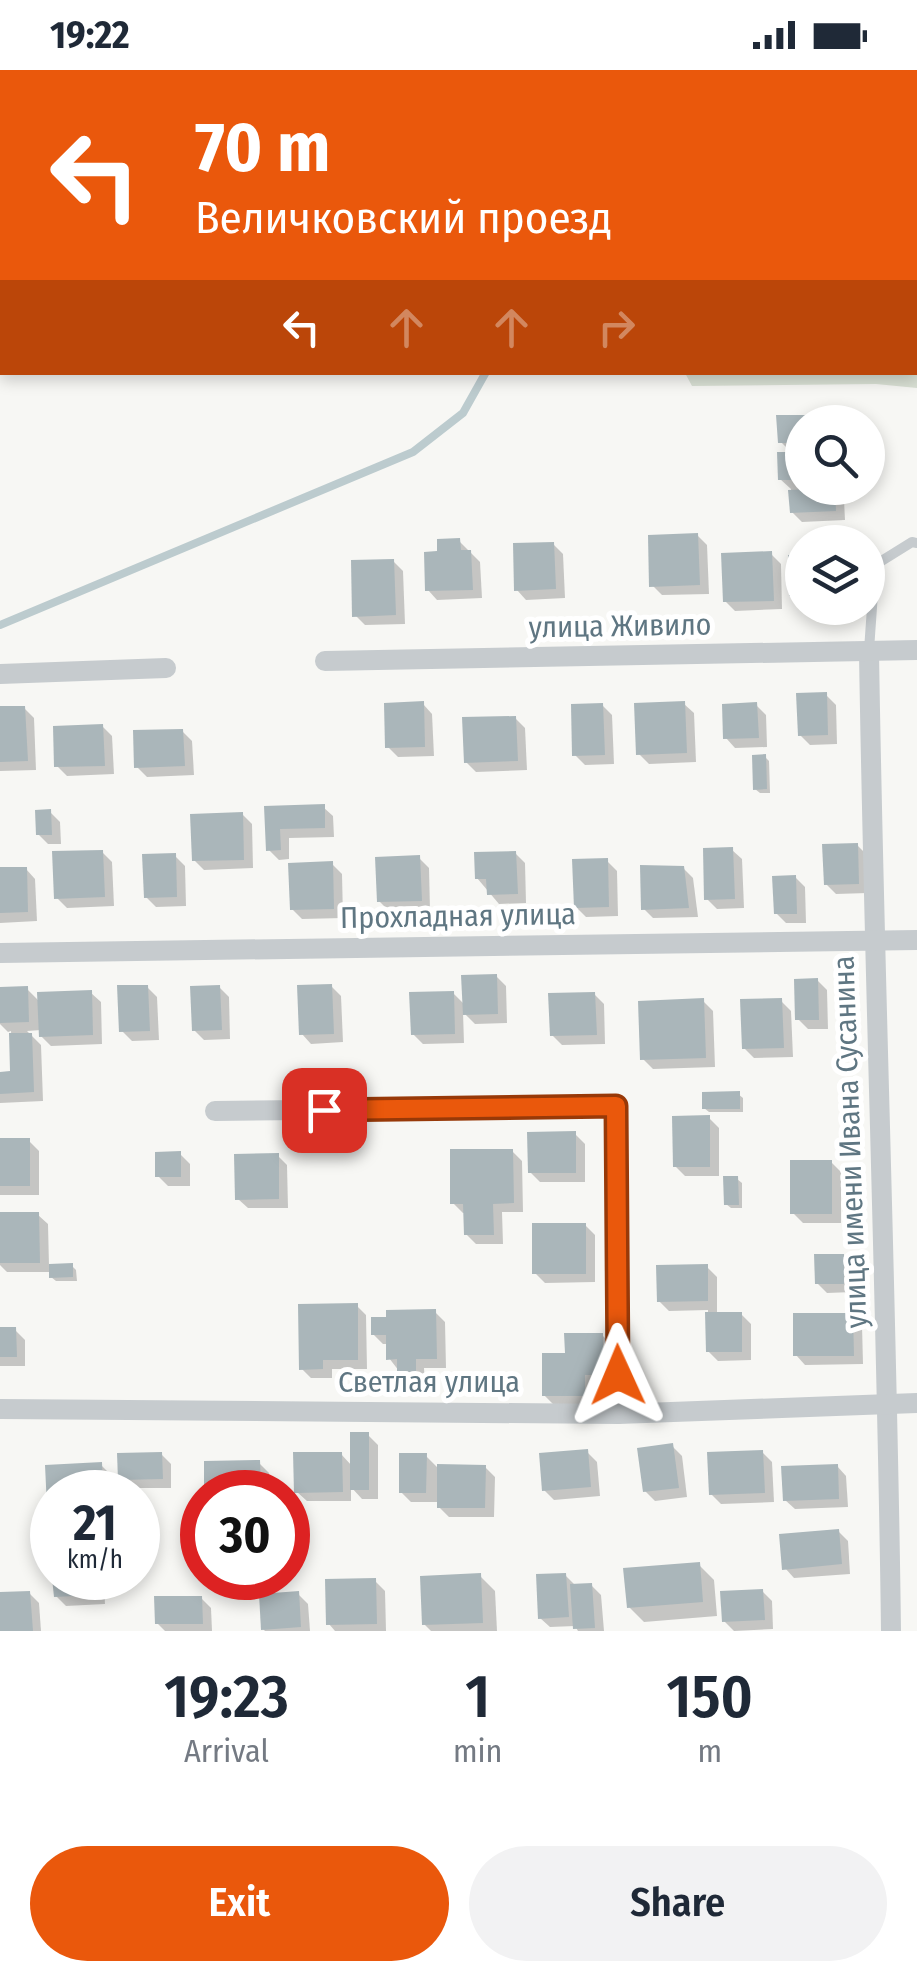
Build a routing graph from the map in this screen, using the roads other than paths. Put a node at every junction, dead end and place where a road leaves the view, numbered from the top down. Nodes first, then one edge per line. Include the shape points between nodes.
1 (917, 543) edge
2 (917, 650) edge
3 (869, 652) junction
4 (325, 661) dead end
5 (166, 668) dead end
6 (0, 674) edge
7 (917, 940) edge
8 (873, 941) junction
9 (0, 952) edge
10 (215, 1111) dead end
11 (917, 1403) edge
12 (888, 1405) junction
13 (0, 1409) edge
14 (618, 1414) junction
15 (891, 1631) edge

1 - 3 lane via 875,566
2 - 3 street, улица Живило
3 - 4 street, улица Живило
3 - 8 street, улица имени Ивана Сусанина
5 - 6 street
7 - 8 street, Прохладная улица
8 - 9 street, Прохладная улица
8 - 12 street, улица имени Ивана Сусанина
10 - 14 street via 616,1106
11 - 12 street, Светлая улица
12 - 14 street, Светлая улица
12 - 15 street, улица имени Ивана Сусанина
13 - 14 street, Светлая улица

